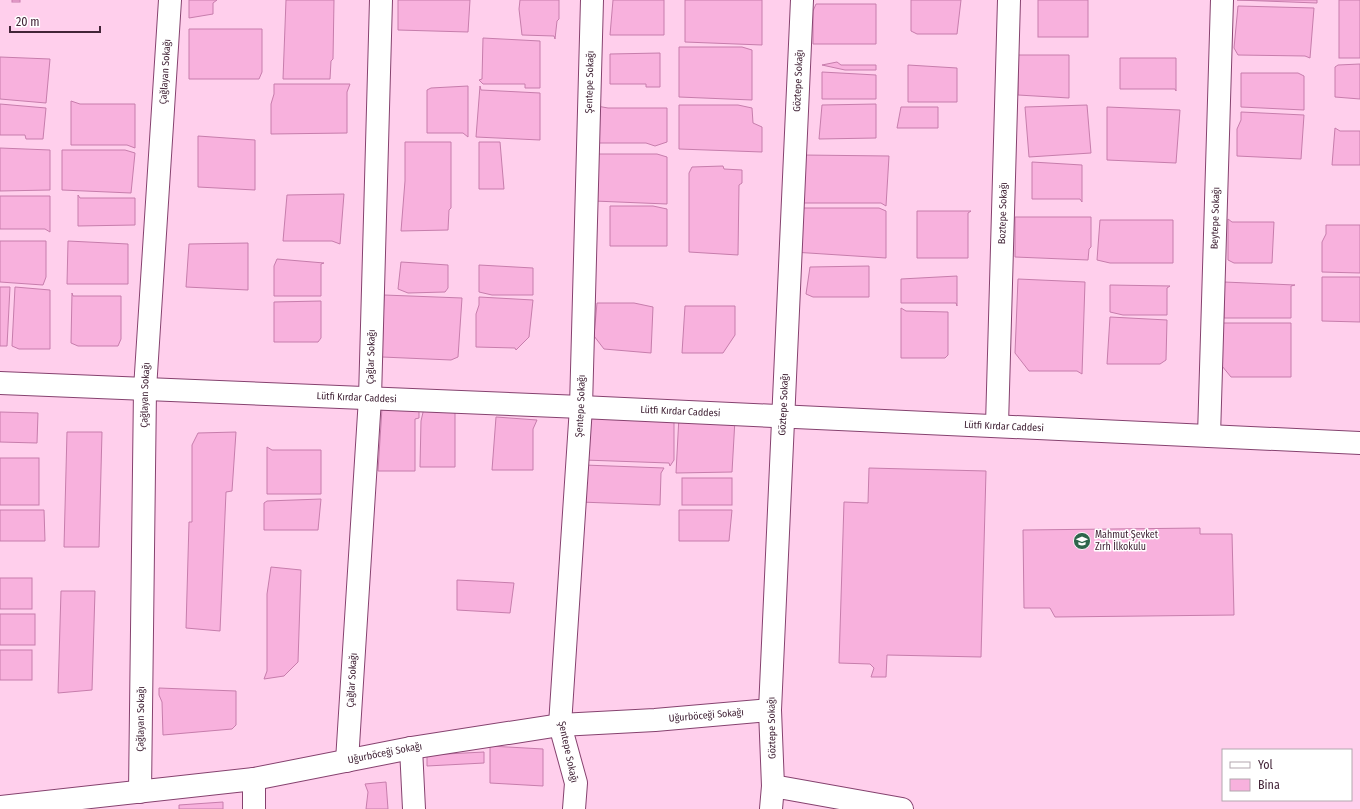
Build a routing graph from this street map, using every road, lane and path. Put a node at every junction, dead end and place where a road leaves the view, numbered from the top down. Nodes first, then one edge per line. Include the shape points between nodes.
1 (170, 0) edge
2 (381, 0) edge
3 (592, 0) edge
4 (802, 0) edge
5 (1009, 0) edge
6 (1222, 0) edge
7 (0, 383) edge
8 (145, 389) junction
9 (370, 398) junction
10 (581, 407) junction
11 (783, 417) junction
12 (997, 425) junction
13 (1209, 436) junction
14 (1360, 443) edge
15 (770, 710) junction
16 (560, 725) junction
17 (411, 748) junction
18 (347, 761) junction
19 (254, 779) junction
20 (773, 786) junction
21 (126, 798) edge
22 (0, 807) edge
23 (254, 809) edge
24 (414, 809) edge
25 (574, 809) edge
26 (771, 809) edge
27 (902, 809) edge

1 - 8 street, Çağlayan Sokağı
2 - 9 street, Çağlar Sokağı
3 - 10 street, Şentepe Sokağı
4 - 11 street, Göztepe Sokağı
5 - 12 street, Boztepe Sokağı
6 - 13 street, Beytepe Sokağı
7 - 8 street, Lütfi Kırdar Caddesi
8 - 9 street, Lütfi Kırdar Caddesi
8 - 21 street, Çağlayan Sokağı
9 - 10 street, Lütfi Kırdar Caddesi
9 - 18 street, Çağlar Sokağı
10 - 11 street, Lütfi Kırdar Caddesi
10 - 16 street, Şentepe Sokağı
11 - 12 street, Lütfi Kırdar Caddesi
11 - 15 street, Göztepe Sokağı
12 - 13 street, Lütfi Kırdar Caddesi
13 - 14 street, Lütfi Kırdar Caddesi
15 - 16 street, Uğurböceği Sokağı
15 - 20 street, Göztepe Sokağı
16 - 17 street, Uğurböceği Sokağı
16 - 25 street, Şentepe Sokağı via 576,783
17 - 18 street, Uğurböceği Sokağı
17 - 24 street
18 - 19 street, Uğurböceği Sokağı
19 - 21 street, Uğurböceği Sokağı
19 - 23 street
20 - 26 street, Göztepe Sokağı
20 - 27 street
21 - 22 street, Uğurböceği Sokağı

